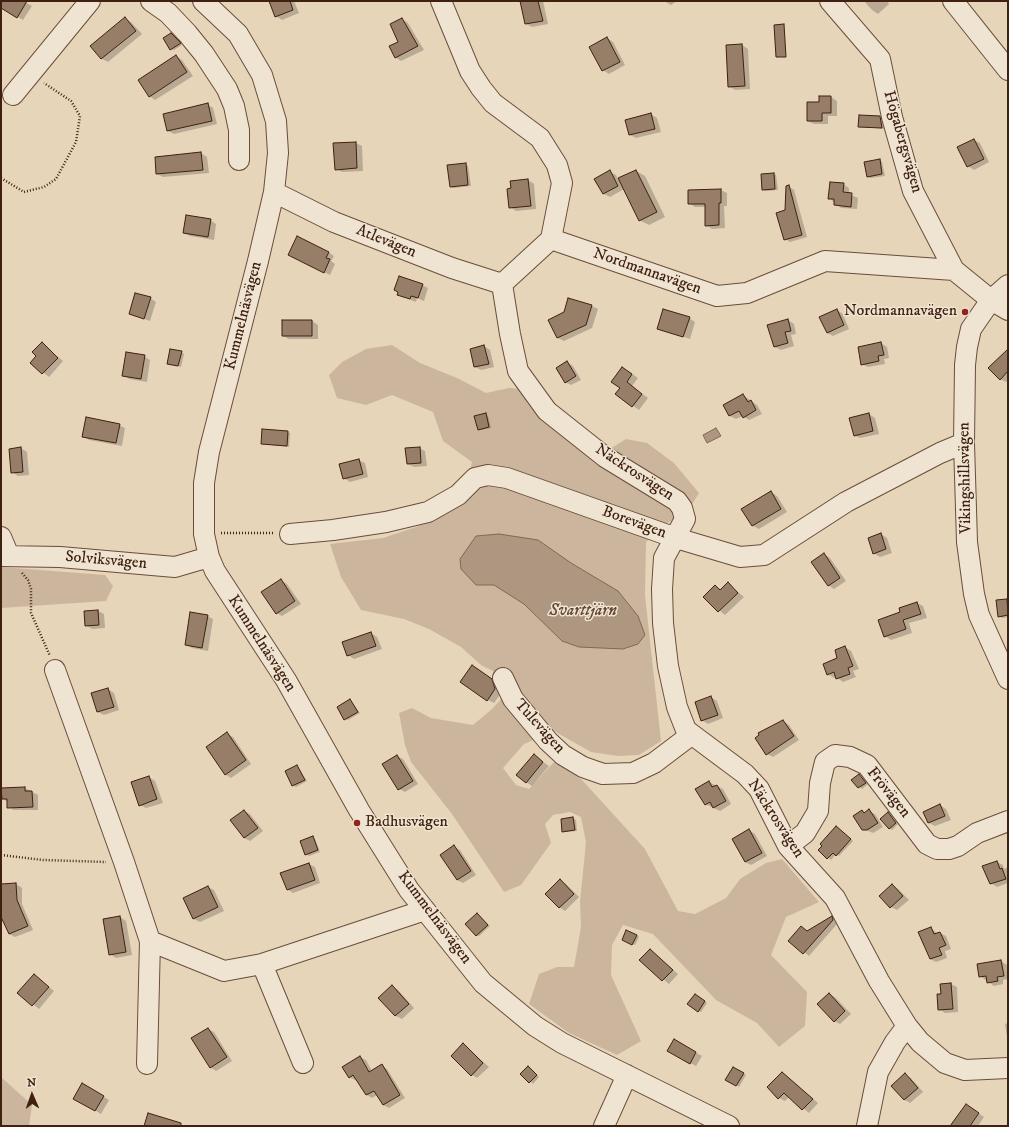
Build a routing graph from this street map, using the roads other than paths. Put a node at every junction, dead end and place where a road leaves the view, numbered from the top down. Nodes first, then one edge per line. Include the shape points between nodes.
1 (90, 1) edge
2 (151, 1) edge
3 (203, 1) edge
4 (441, 1) edge
5 (830, 1) edge
6 (953, 1) edge
7 (1008, 70) edge
8 (13, 95) dead end
9 (240, 160) dead end
10 (274, 192) junction
11 (551, 239) junction
12 (954, 270) junction
13 (502, 284) junction
14 (1008, 285) edge
15 (1000, 305) edge
16 (964, 443) junction
17 (290, 534) road end
18 (1, 537) edge
19 (676, 538) junction
20 (5, 556) edge
21 (209, 557) junction
22 (55, 670) road end
23 (503, 678) dead end
24 (1008, 679) edge
25 (691, 735) junction
26 (1008, 821) edge
27 (788, 846) junction
28 (425, 910) junction
29 (150, 941) junction
30 (262, 964) junction
31 (907, 1026) junction
32 (303, 1063) dead end
33 (147, 1064) dead end
34 (1008, 1068) edge
35 (628, 1075) junction
36 (604, 1126) edge
37 (729, 1126) edge
38 (867, 1126) edge

1 - 8 street
2 - 9 street via 168,13 187,33 228,89 239,130
3 - 10 street, Kummelnäsvägen via 238,34 262,74 278,136
4 - 11 street via 470,71 481,88 494,104 540,138 557,165 562,183
5 - 12 street, Högabergsvägen via 880,60 892,117 913,191
6 - 7 street
10 - 13 street, Atlevägen via 334,222 452,268
10 - 21 street, Kummelnäsvägen via 209,452 203,511
11 - 12 street, Nordmannavägen via 717,296 747,293 825,261
11 - 13 street
12 - 15 street, Högabergsvägen
13 - 19 street, Näckrosvägen via 518,371 547,411 605,456 677,501 685,518
14 - 15 street, Vikingshillsvägen
15 - 16 street, Vikingshillsvägen via 971,329 967,346
16 - 19 street, Borevägen via 846,502 764,555 740,557
16 - 24 street, Vikingshillsvägen via 967,542 974,594 979,615
17 - 19 street, Borevägen via 386,522 428,512 458,495 475,478 488,475 507,478
18 - 20 street
19 - 25 street, Näckrosvägen via 664,558 663,624 668,666 677,707 686,730
20 - 21 street, Solviksvägen via 60,557 175,567
21 - 28 street, Kummelnäsvägen via 225,588 286,680 359,810 409,890
22 - 29 street
23 - 25 street, Tulevägen via 513,699 548,741 583,768 603,774 632,773 654,763
25 - 27 street, Näckrosvägen via 745,774 759,789
26 - 27 street, Frövägen via 976,833 958,846 936,849 927,844 867,766 850,756 835,755 825,762 820,783 818,812 805,833
27 - 31 street, Näckrosvägen via 835,898 879,981
28 - 30 street
28 - 35 street, Kummelnäsvägen via 482,982 508,1005 562,1043
29 - 30 street via 224,971
29 - 33 street
30 - 32 street
31 - 34 street, Näckrosvägen via 920,1042 945,1063 965,1070
31 - 38 street via 878,1072
35 - 36 street via 606,1117
35 - 37 street, Kummelnäsvägen

